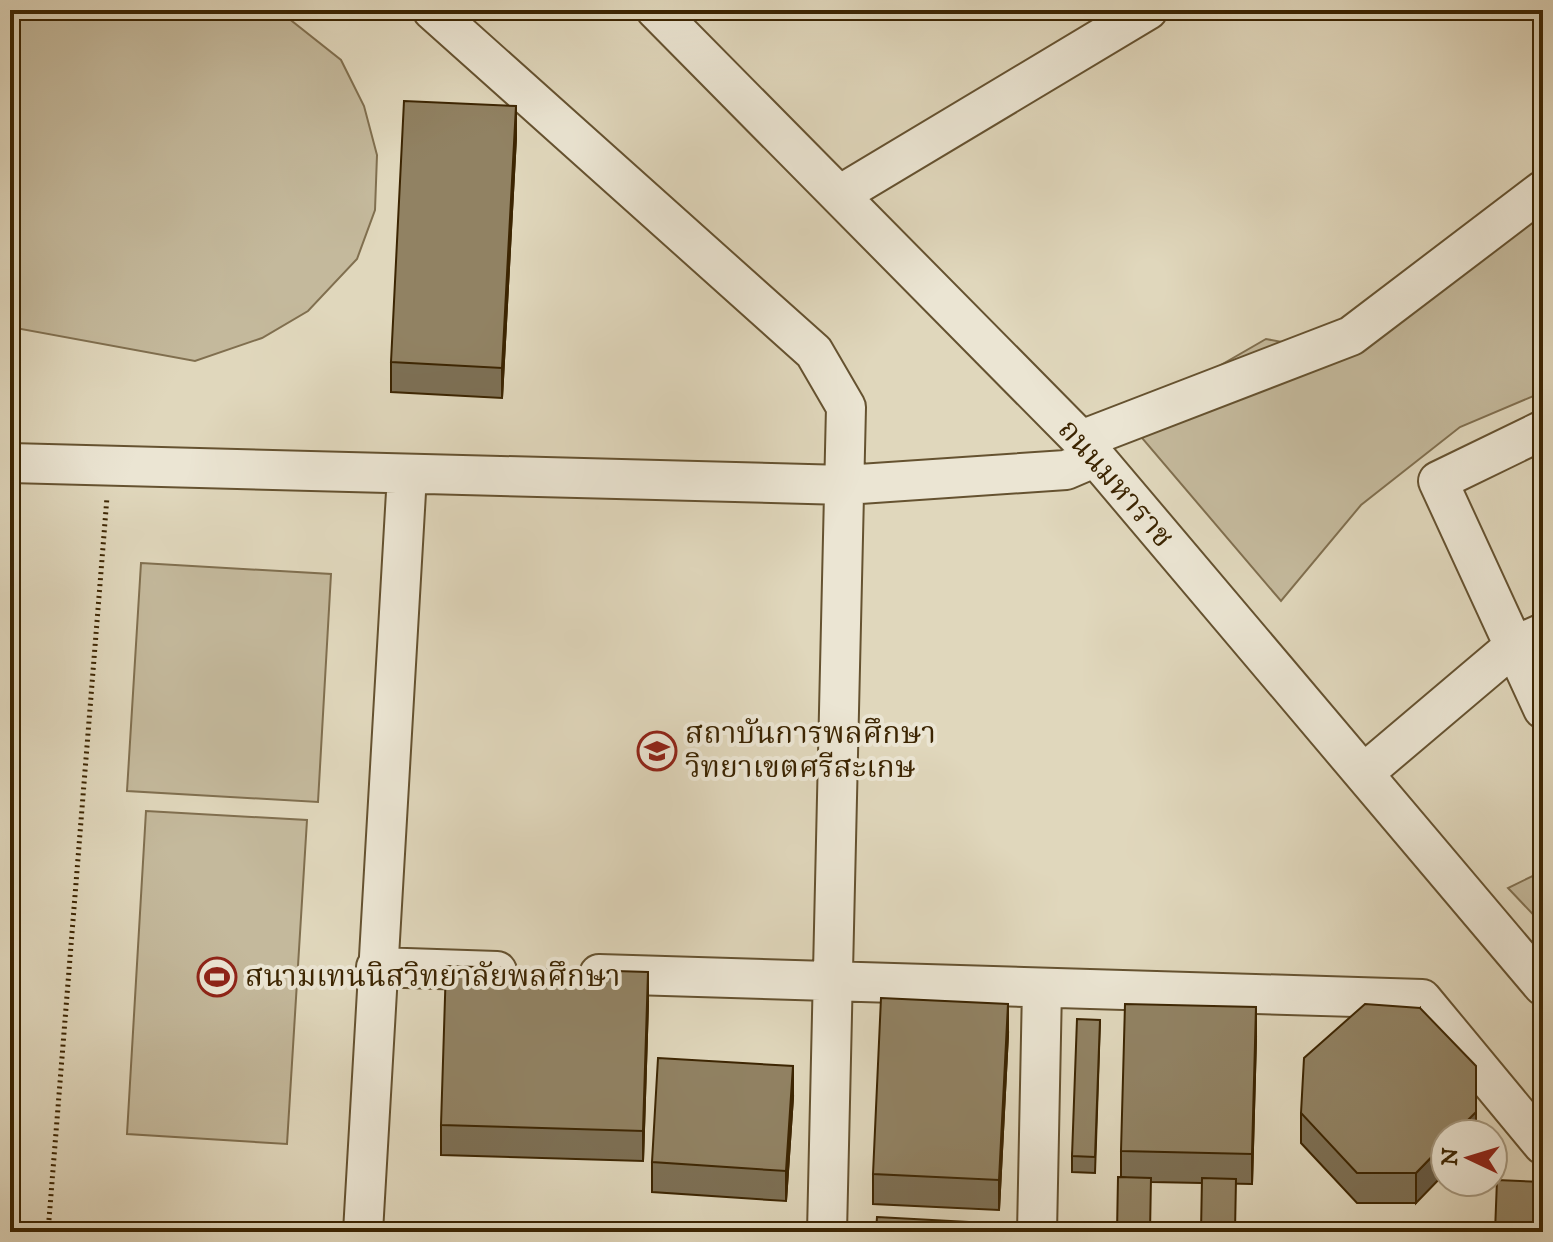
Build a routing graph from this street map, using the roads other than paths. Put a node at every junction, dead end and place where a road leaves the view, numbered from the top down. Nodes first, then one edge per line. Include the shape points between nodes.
1 (432, 10) edge
2 (656, 10) edge
3 (1148, 10) edge
4 (1543, 190) edge
5 (841, 194) junction
6 (1543, 430) edge
7 (1087, 449) junction
8 (10, 463) edge
9 (407, 475) junction
10 (845, 485) junction
11 (1528, 640) edge
12 (1543, 709) edge
13 (1364, 773) junction
14 (376, 967) junction
15 (835, 982) junction
16 (1543, 986) edge
17 (1042, 988) junction
18 (1543, 1145) edge
19 (363, 1232) edge
20 (827, 1232) edge
21 (1037, 1232) edge

1 - 10 street via 814,352 846,407
2 - 5 street, ถนนมหาราช
3 - 5 street
4 - 7 street via 1351,336
5 - 7 street, ถนนมหาราช
6 - 11 street via 1438,481
7 - 10 street via 1066,470
7 - 13 street, ถนนมหาราช
8 - 9 street
9 - 10 street
9 - 14 street
10 - 15 street
11 - 12 street
11 - 13 street
13 - 16 street, ถนนมหาราช
14 - 15 street
14 - 19 street
15 - 17 street
15 - 20 street
17 - 18 street via 1422,999
17 - 21 street

